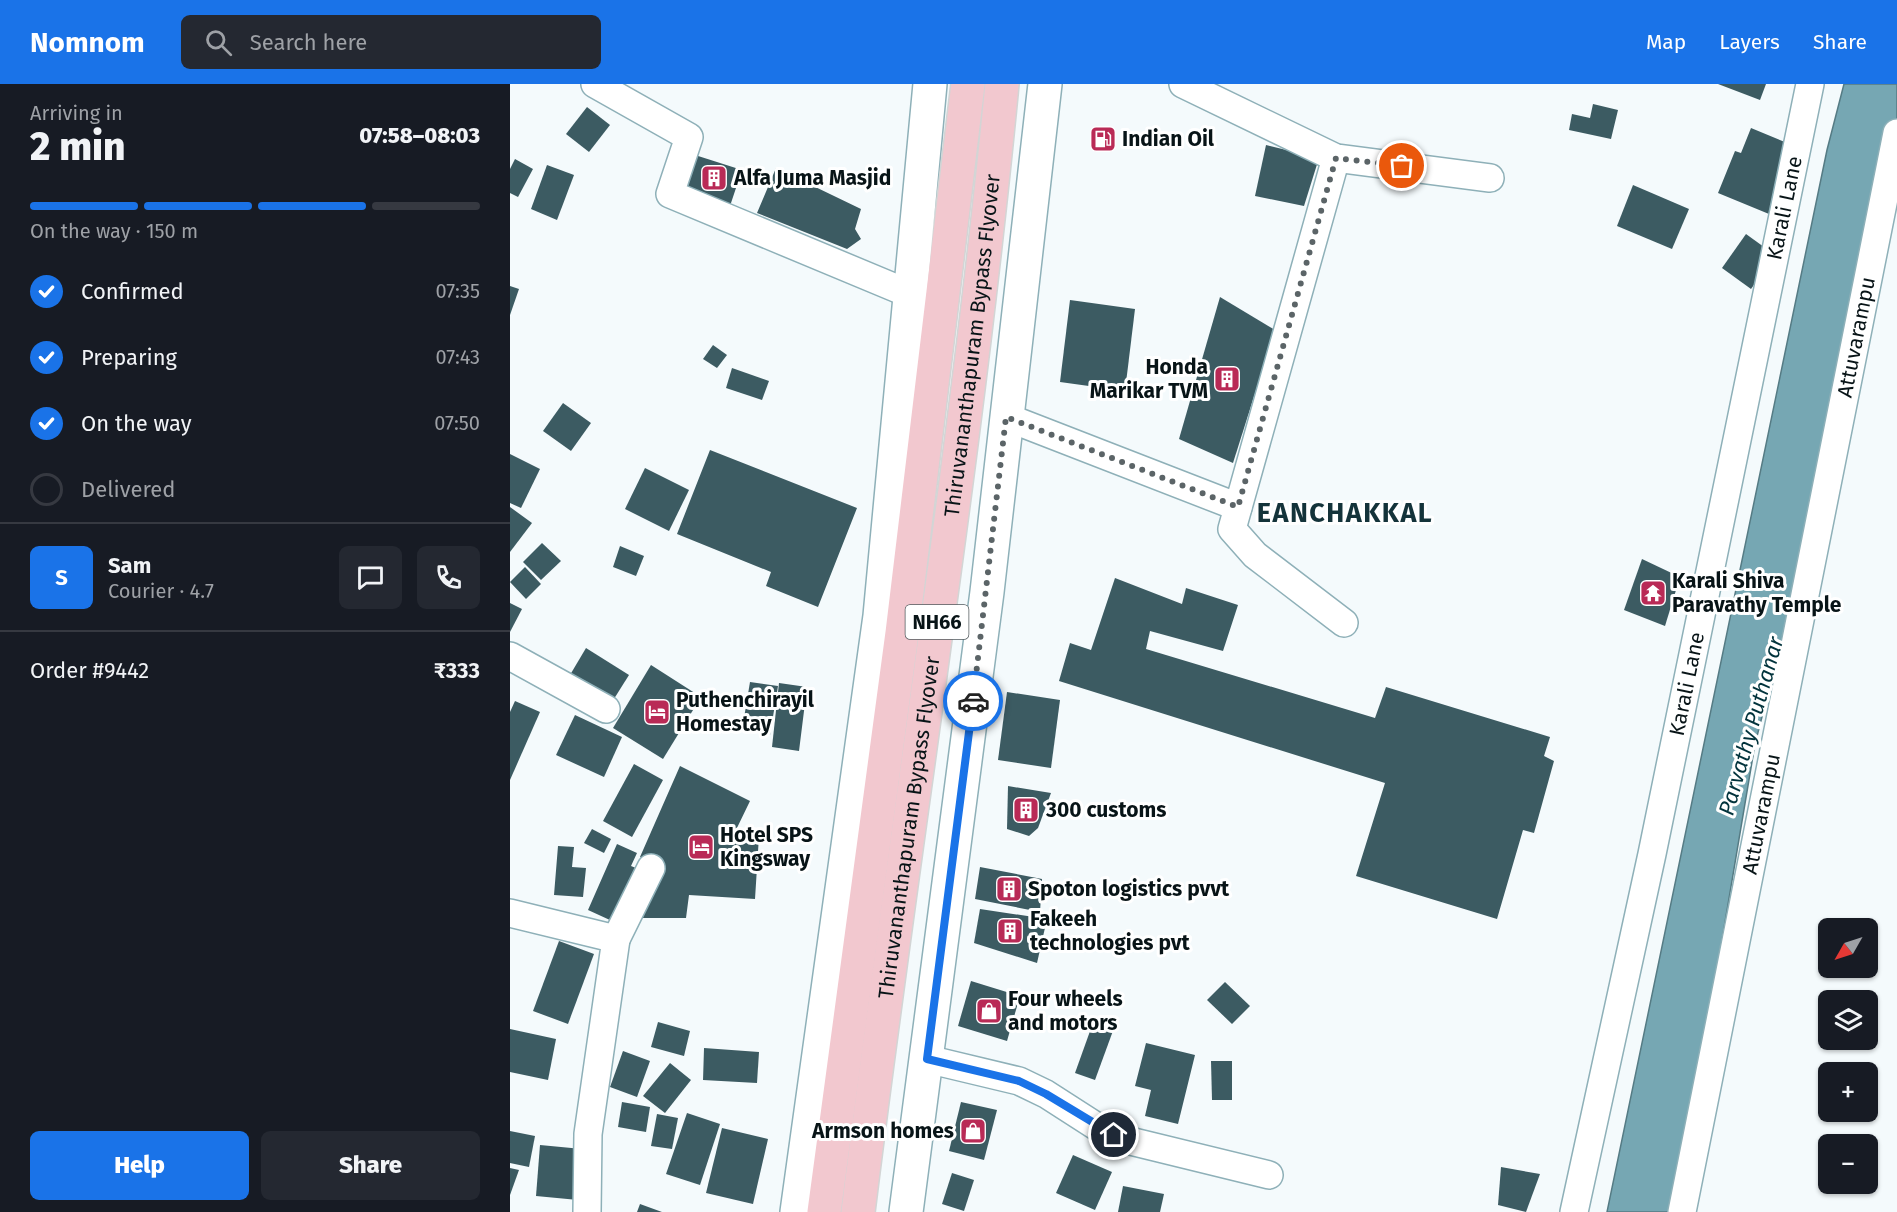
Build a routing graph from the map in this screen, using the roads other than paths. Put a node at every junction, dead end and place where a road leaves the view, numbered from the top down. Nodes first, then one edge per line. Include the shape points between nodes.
1 (595, 84) edge
2 (930, 84) edge
3 (968, 84) edge
4 (1002, 84) edge
5 (1045, 84) edge
6 (1184, 84) edge
7 (1810, 84) edge
8 (1897, 134) edge
9 (1336, 158) junction
10 (1490, 178) dead end
11 (910, 294) junction
12 (1006, 417) junction
13 (1238, 507) junction
14 (1344, 623) dead end
15 (510, 656) edge
16 (606, 708) dead end
17 (651, 868) dead end
18 (510, 913) edge
19 (616, 939) junction
20 (927, 1059) junction
21 (1269, 1175) dead end
22 (587, 1212) edge
23 (797, 1212) edge
24 (824, 1212) edge
25 (858, 1212) edge
26 (906, 1212) edge
27 (1574, 1212) edge
28 (1682, 1212) edge

1 - 11 street via 689,137 670,194
2 - 11 street
3 - 24 highway, Thiruvananthapuram Bypass Flyover / NH66 via 903,621
4 - 25 highway, Thiruvananthapuram Bypass Flyover / NH66 via 983,275
5 - 12 street
6 - 9 street
7 - 27 street, Karali Lane via 1652,854
8 - 28 street, Attuvarampu
9 - 10 street
9 - 13 street
11 - 23 street via 880,616
12 - 13 street
12 - 20 street
13 - 14 street via 1232,529 1255,555
15 - 16 street
17 - 19 street
18 - 19 street
19 - 22 street via 588,1134
20 - 21 street via 1019,1081 1126,1140
20 - 26 street

